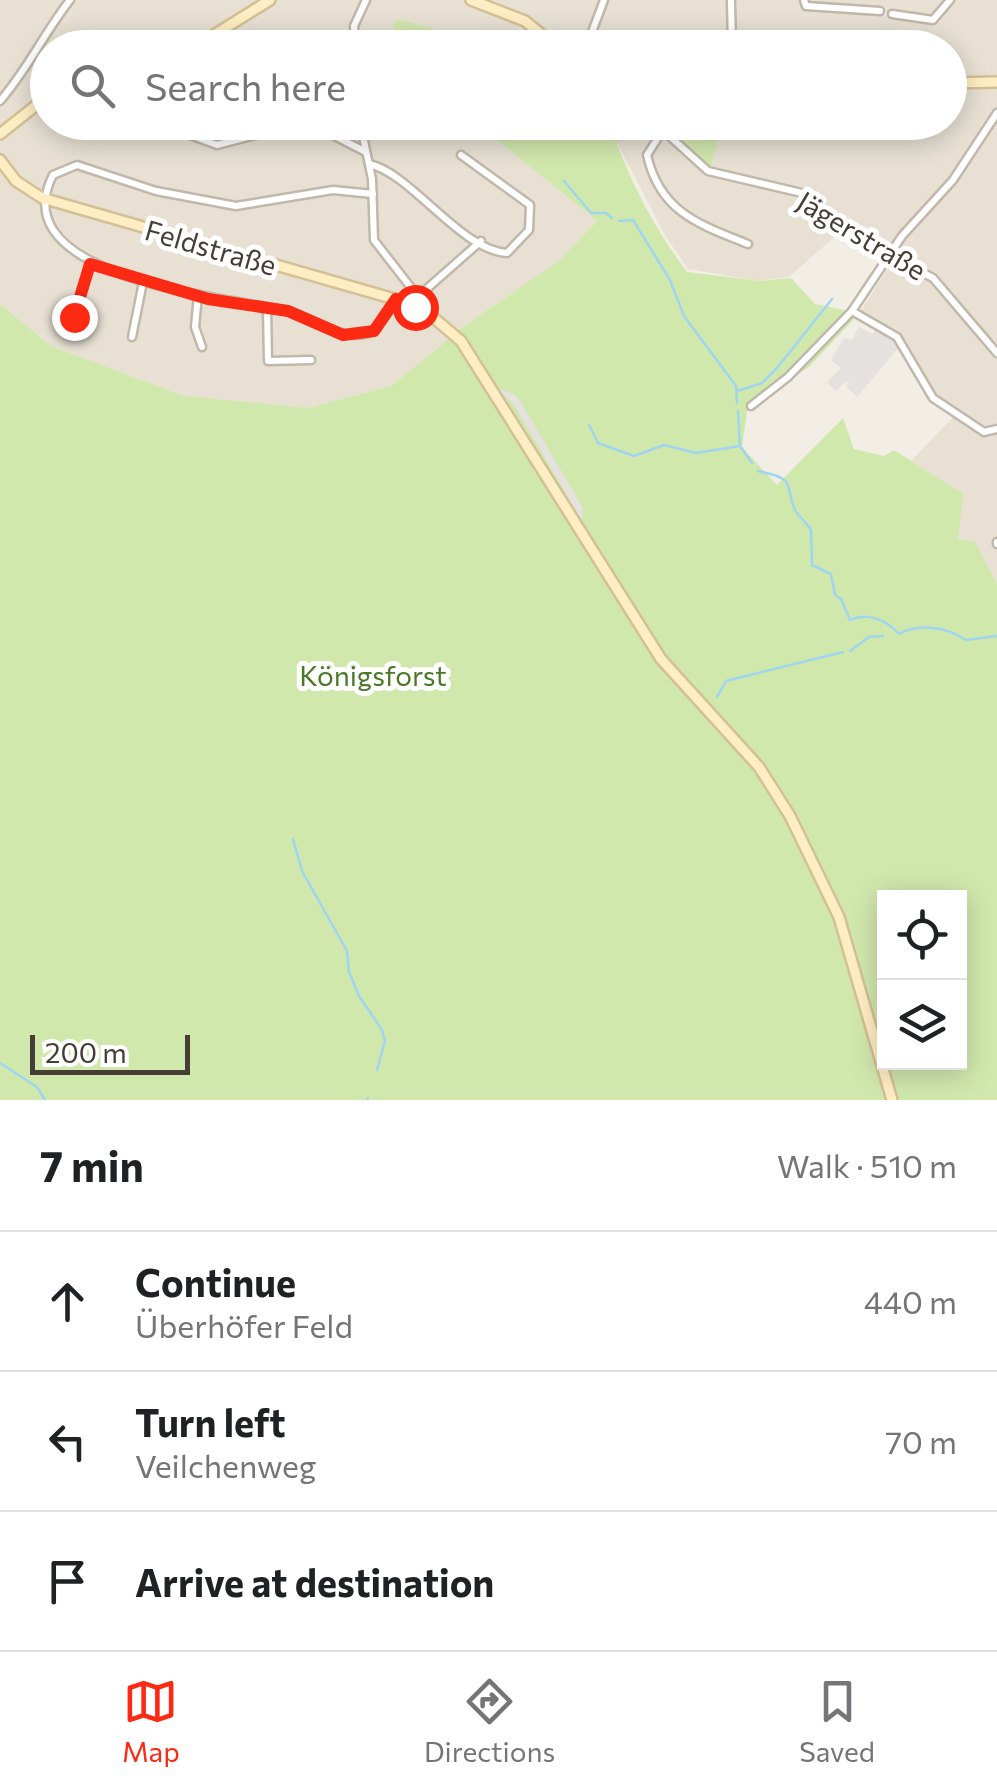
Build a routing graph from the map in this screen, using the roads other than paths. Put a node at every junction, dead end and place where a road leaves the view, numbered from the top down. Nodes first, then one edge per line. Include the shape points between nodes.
1 (70, 0) edge
2 (270, 0) edge
3 (366, 0) edge
4 (470, 0) edge
5 (604, 0) edge
6 (731, 0) edge
7 (804, 0) edge
8 (950, 0) edge
9 (880, 11) dead end
10 (892, 14) dead end
11 (45, 30) edge
12 (222, 30) edge
13 (354, 30) edge
14 (537, 30) edge
15 (593, 30) edge
16 (732, 30) edge
17 (30, 64) edge
18 (967, 82) edge
19 (997, 82) edge
20 (0, 101) edge
21 (30, 110) edge
22 (997, 113) edge
23 (0, 134) edge
24 (204, 140) edge
25 (236, 140) edge
26 (346, 140) edge
27 (364, 140) edge
28 (657, 140) edge
29 (674, 140) edge
30 (366, 152) junction
31 (461, 155) dead end
32 (0, 160) edge
33 (369, 164) junction
34 (373, 194) junction
35 (42, 198) junction
36 (482, 241) junction
37 (748, 244) dead end
38 (889, 255) junction
39 (90, 264) junction
40 (143, 282) junction
41 (412, 289) junction
42 (422, 293) junction
43 (198, 296) junction
44 (400, 301) junction
45 (415, 307) junction
46 (267, 308) junction
47 (852, 311) junction
48 (74, 317) dead end
49 (132, 337) dead end
50 (202, 347) dead end
51 (997, 353) edge
52 (311, 360) dead end
53 (751, 406) dead end
54 (997, 429) edge
55 (892, 1100) edge

1 - 11 street
2 - 12 main road
3 - 13 street
4 - 14 main road
5 - 15 street
6 - 16 street
7 - 9 street via 834,11
8 - 10 street via 933,20
17 - 20 street
18 - 19 main road
21 - 23 main road
22 - 38 street via 953,180
24 - 25 street
26 - 30 street
27 - 30 street
28 - 37 street via 647,155 662,198 698,224
29 - 38 street, Jägerstraße via 708,171 802,193
30 - 33 street
31 - 36 street via 527,200 532,211 529,230 506,253
32 - 35 main road, Feldstraße via 21,186
33 - 34 street
33 - 36 street
34 - 35 street via 333,190 236,206 156,191 77,165 53,176
34 - 41 street via 375,243
35 - 39 street via 58,245
35 - 44 main road, Feldstraße
36 - 42 street
38 - 47 street
38 - 51 street, Jägerstraße via 933,278
39 - 40 street
39 - 48 street
40 - 43 street
40 - 49 street
41 - 42 street
41 - 44 street
42 - 45 street
43 - 46 street
43 - 50 street via 195,328
44 - 45 main road, Feldstraße
44 - 46 street via 379,326 356,336
45 - 55 main road, Feldstraße via 478,362 667,668 759,768 790,816 839,917
46 - 52 street via 268,360
47 - 53 street
47 - 54 street via 897,338 939,404 984,432

